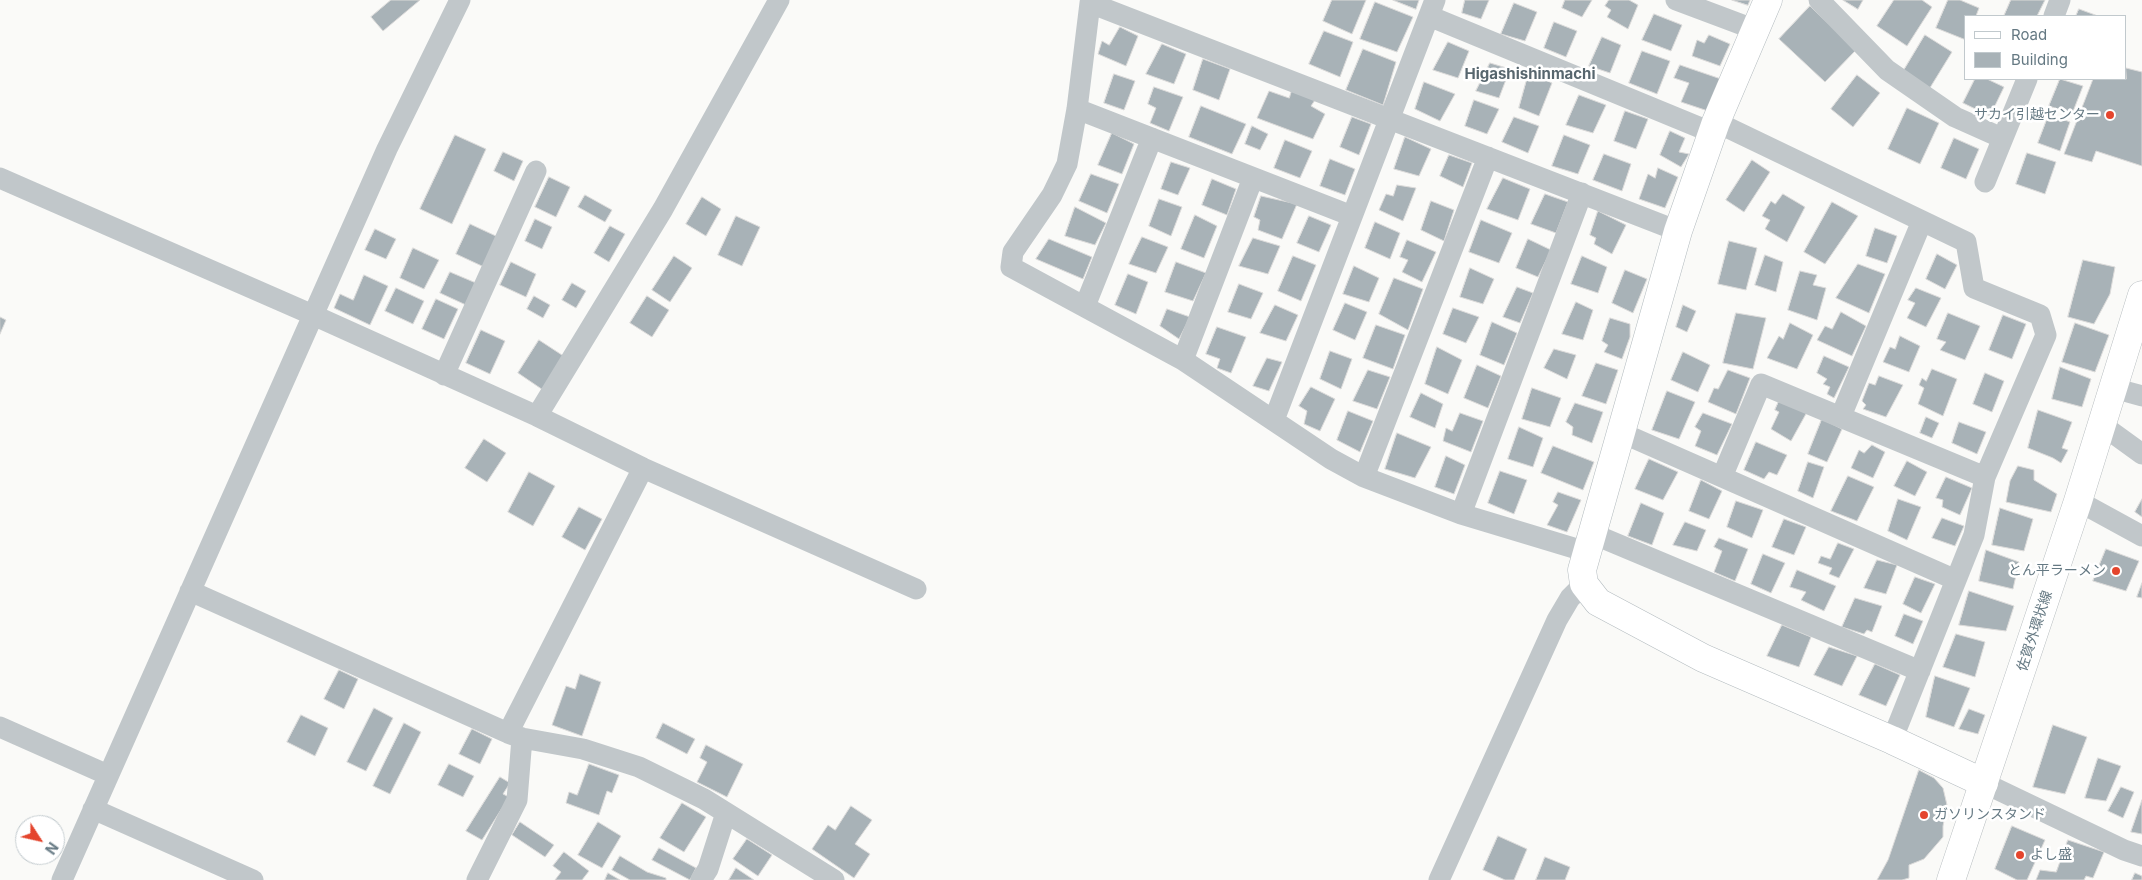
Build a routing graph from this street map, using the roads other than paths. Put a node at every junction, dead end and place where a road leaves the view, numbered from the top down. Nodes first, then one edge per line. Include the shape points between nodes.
1 (460, 0) edge
2 (779, 0) edge
3 (1676, 0) edge
4 (1768, 0) edge
5 (1819, 0) edge
6 (2060, 0) edge
7 (1432, 8) edge
8 (2054, 15) edge
9 (1756, 30) junction
10 (2027, 80) edge
11 (1077, 108) junction
12 (1389, 119) junction
13 (1715, 128) junction
14 (1152, 138) junction
15 (2002, 138) junction
16 (1488, 157) junction
17 (536, 170) dead end
18 (0, 178) edge
19 (1254, 178) junction
20 (1985, 182) dead end
21 (1582, 194) junction
22 (1352, 216) junction
23 (1922, 221) junction
24 (1678, 231) junction
25 (2142, 295) edge
26 (1086, 306) junction
27 (313, 315) junction
28 (1183, 360) junction
29 (444, 374) junction
30 (2113, 388) junction
31 (2142, 396) edge
32 (537, 416) junction
33 (1841, 416) junction
34 (1274, 420) junction
35 (2102, 425) junction
36 (1622, 433) junction
37 (2142, 454) edge
38 (643, 468) junction
39 (1364, 477) junction
40 (1722, 477) junction
41 (1985, 477) junction
42 (2078, 501) junction
43 (1461, 514) junction
44 (2142, 536) edge
45 (1590, 543) junction
46 (1956, 580) junction
47 (1584, 584) junction
48 (916, 589) dead end
49 (190, 591) junction
50 (1920, 671) junction
51 (0, 727) edge
52 (515, 735) junction
53 (1892, 740) junction
54 (108, 775) junction
55 (1984, 783) junction
56 (93, 809) junction
57 (726, 813) junction
58 (2142, 856) edge
59 (483, 878) edge
60 (62, 880) edge
61 (253, 880) edge
62 (701, 880) edge
63 (834, 880) edge
64 (1439, 880) edge
65 (1951, 880) edge

1 - 27 street via 387,149
2 - 32 street via 663,209
3 - 9 street
4 - 9 street
5 - 15 street via 1887,70 1955,117
6 - 8 street
7 - 12 street
7 - 13 street
9 - 13 street
10 - 15 street
11 - 12 street via 1090,3
11 - 14 street
11 - 26 street via 1067,164 1052,196 1013,252 1011,267
12 - 16 street
12 - 22 street
13 - 23 street
13 - 24 street
14 - 19 street
14 - 26 street
15 - 20 street
16 - 21 street
16 - 39 street
17 - 29 street
18 - 27 street
19 - 22 street
19 - 28 street
21 - 24 street
21 - 43 street
22 - 34 street
23 - 33 street
23 - 41 street via 1966,242 1974,288 2040,314 2046,335
24 - 36 street
25 - 30 street, 佐賀外環状線
26 - 28 street
27 - 29 street
27 - 49 street
28 - 34 street
29 - 32 street
30 - 31 street
30 - 35 street, 佐賀外環状線
32 - 38 street
33 - 40 street via 1761,384
33 - 41 street
34 - 39 street
35 - 37 street
35 - 42 street, 佐賀外環状線
36 - 40 street
36 - 45 street
38 - 48 street
38 - 52 street
39 - 43 street
40 - 46 street
41 - 46 street via 1974,535
42 - 44 street
42 - 55 street, 佐賀外環状線
43 - 45 street
45 - 47 street via 1582,570
45 - 50 street
46 - 50 street
47 - 53 street via 1598,602 1703,658
47 - 64 street via 1570,598 1557,620
49 - 52 street
49 - 54 street
50 - 53 street
51 - 54 street
52 - 57 street via 584,749 639,767
52 - 59 street via 517,800
53 - 55 street
54 - 56 street
55 - 58 street
55 - 65 street, 佐賀外環状線
56 - 60 street
56 - 61 street
57 - 62 street via 708,869
57 - 63 street

